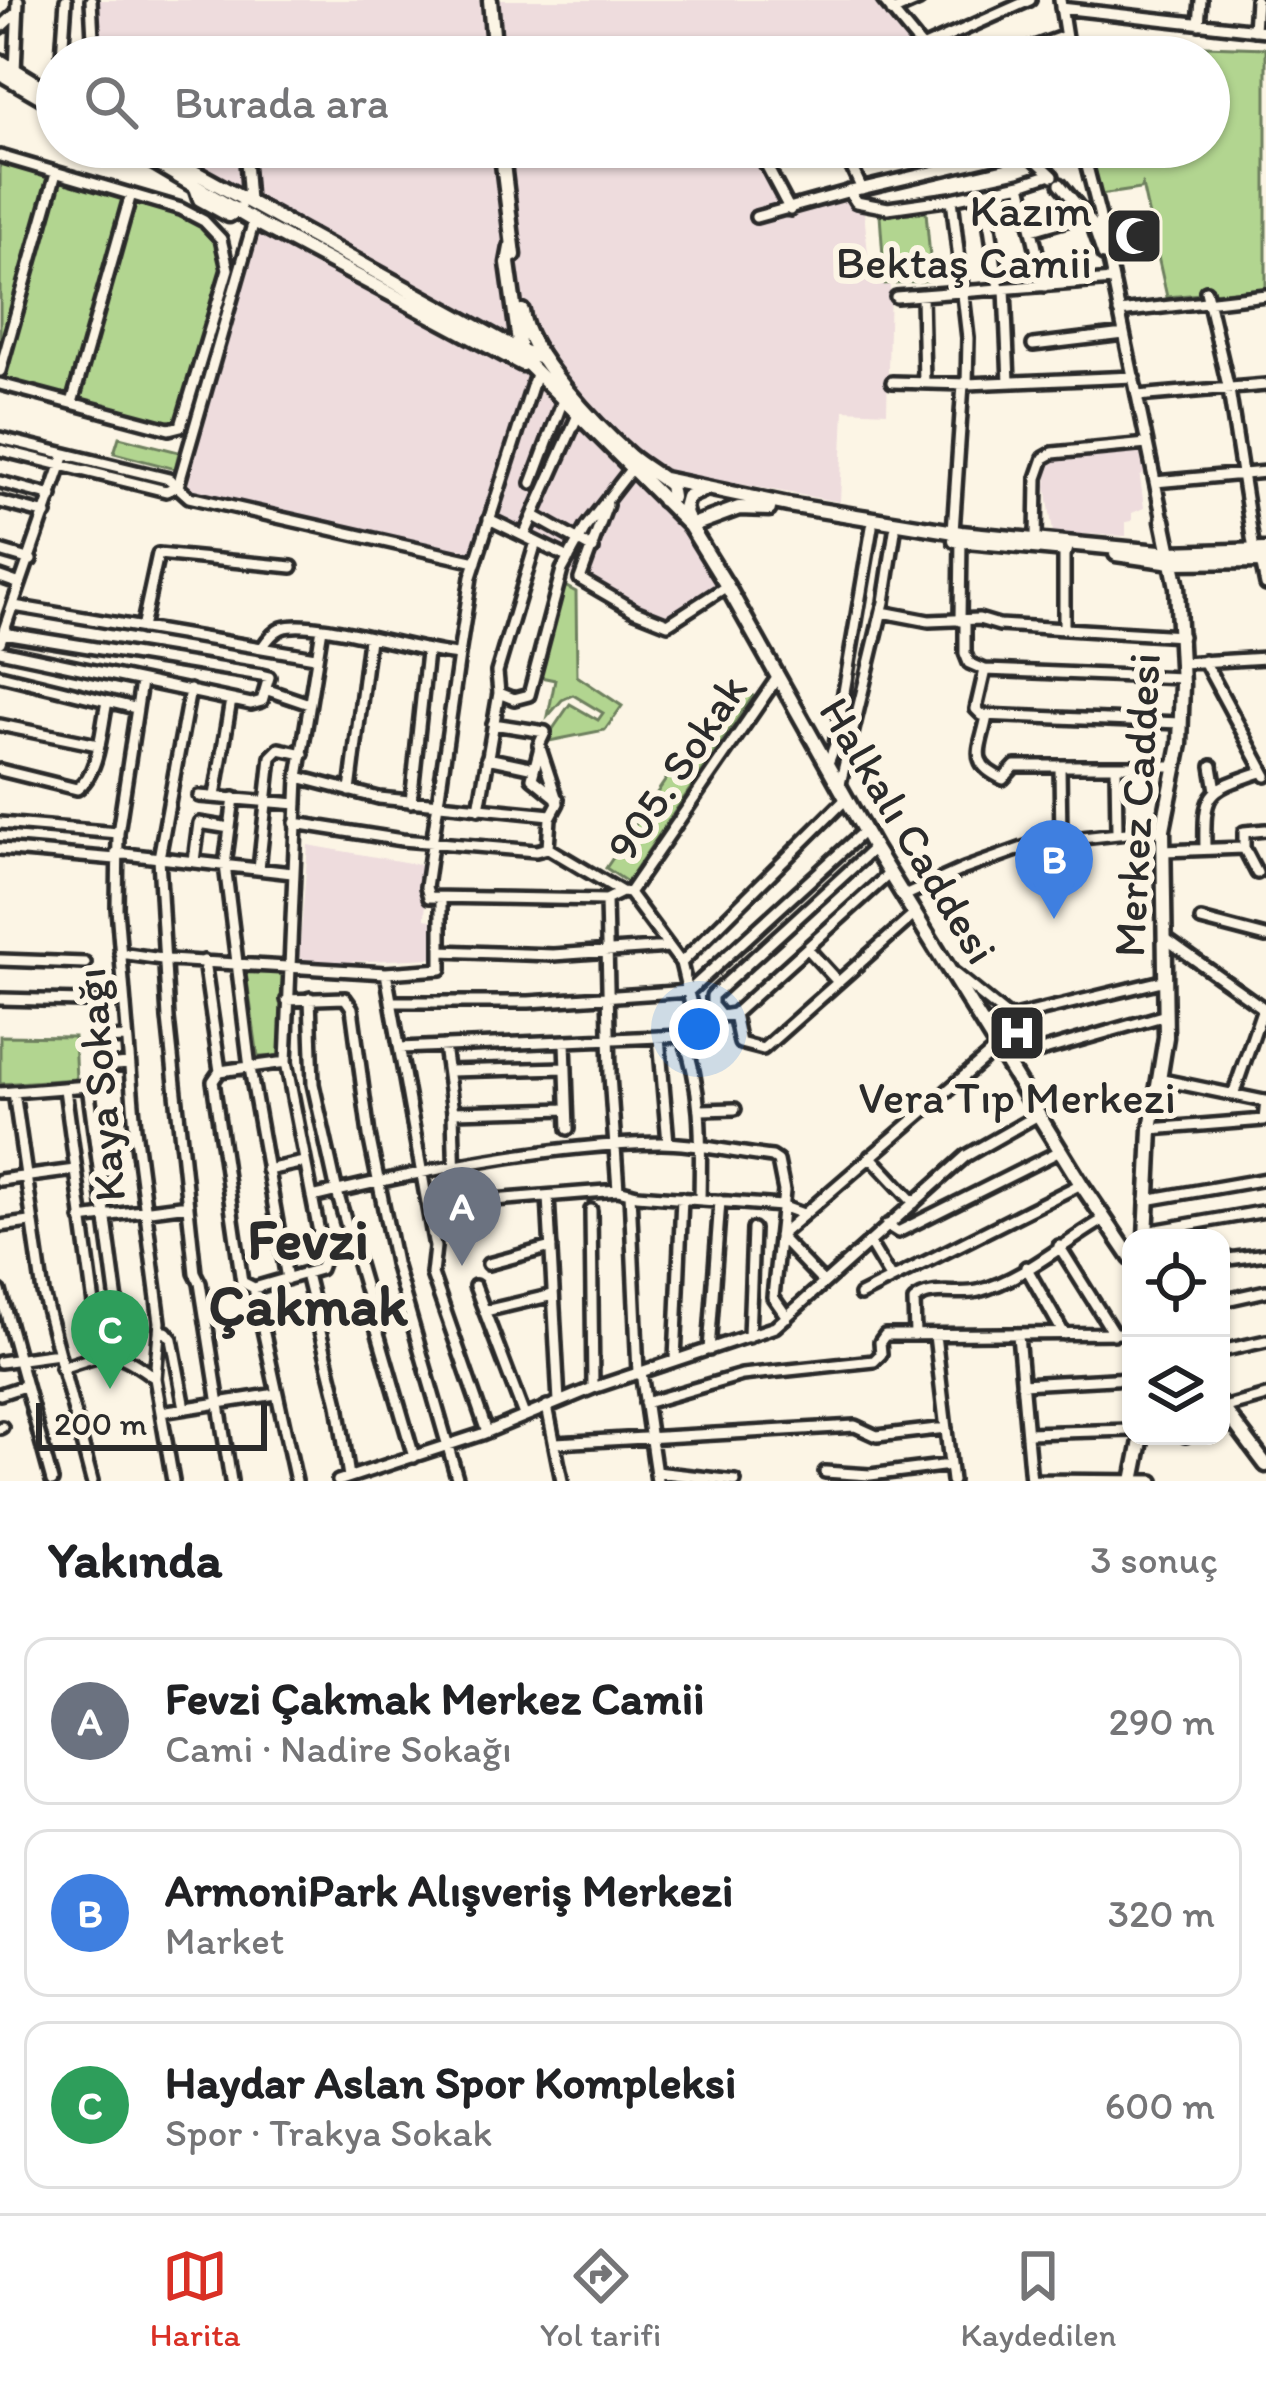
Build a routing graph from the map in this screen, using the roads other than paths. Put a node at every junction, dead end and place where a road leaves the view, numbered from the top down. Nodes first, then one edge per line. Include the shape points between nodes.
1 (18, 0) edge
2 (66, 0) edge
3 (91, 0) edge
4 (490, 0) edge
5 (883, 0) edge
6 (919, 0) edge
7 (1030, 0) edge
8 (1152, 0) edge
9 (1202, 0) edge
10 (1256, 0) edge
11 (1060, 4) edge
12 (892, 12) junction
13 (16, 13) junction
14 (1150, 18) junction
15 (1199, 24) junction
16 (0, 28) edge
17 (1260, 30) edge
18 (63, 36) edge
19 (93, 36) edge
20 (493, 36) edge
21 (912, 36) edge
22 (958, 36) edge
23 (1065, 36) edge
24 (14, 40) junction
25 (0, 50) edge
26 (0, 61) edge
27 (5, 74) edge
28 (36, 87) edge
29 (36, 93) edge
30 (0, 156) edge
31 (36, 167) edge
32 (40, 168) edge
33 (165, 168) edge
34 (183, 168) edge
35 (246, 168) edge
36 (503, 168) edge
37 (769, 168) edge
38 (852, 168) edge
39 (947, 168) edge
40 (1045, 168) edge
41 (1087, 168) edge
42 (56, 173) junction
43 (1052, 174) junction
44 (1021, 184) junction
45 (1060, 184) junction
46 (862, 189) junction
47 (849, 191) junction
48 (985, 192) junction
49 (131, 194) junction
50 (952, 201) junction
51 (248, 208) junction
52 (790, 210) junction
53 (1082, 211) junction
54 (1099, 212) junction
55 (756, 217) dead end
56 (1032, 230) junction
57 (511, 248) junction
58 (1113, 280) junction
59 (1045, 286) junction
60 (1002, 289) junction
61 (964, 292) junction
62 (922, 295) junction
63 (1266, 295) edge
64 (1209, 296) junction
65 (896, 297) dead end
66 (1119, 312) junction
67 (1124, 334) junction
68 (1033, 345) dead end
69 (512, 347) junction
70 (534, 366) junction
71 (0, 371) edge
72 (1133, 377) junction
73 (892, 382) dead end
74 (1009, 382) junction
75 (924, 383) junction
76 (0, 384) edge
77 (965, 384) junction
78 (1266, 386) edge
79 (1229, 390) junction
80 (1138, 396) junction
81 (563, 400) junction
82 (72, 403) junction
83 (578, 415) junction
84 (0, 438) edge
85 (1148, 444) junction
86 (0, 450) edge
87 (63, 459) junction
88 (632, 469) junction
89 (1266, 472) edge
90 (1243, 473) junction
91 (664, 479) junction
92 (0, 482) edge
93 (1155, 482) junction
94 (532, 483) dead end
95 (178, 486) junction
96 (710, 489) junction
97 (611, 494) junction
98 (52, 496) junction
99 (664, 500) junction
100 (0, 502) edge
101 (46, 514) junction
102 (534, 516) junction
103 (489, 519) junction
104 (1163, 520) junction
105 (690, 526) junction
106 (872, 527) junction
107 (895, 531) junction
108 (958, 535) junction
109 (524, 536) junction
110 (1036, 539) junction
111 (536, 542) junction
112 (577, 542) junction
113 (1137, 547) junction
114 (592, 549) junction
115 (1064, 550) junction
116 (0, 551) edge
117 (1262, 555) edge
118 (1171, 557) junction
119 (568, 558) junction
120 (31, 560) junction
121 (476, 562) junction
122 (292, 567) dead end
123 (562, 570) junction
124 (0, 577) edge
125 (580, 579) junction
126 (20, 584) junction
127 (1266, 585) edge
128 (728, 586) junction
129 (14, 605) junction
130 (882, 612) junction
131 (963, 620) junction
132 (1064, 627) junction
133 (142, 628) junction
134 (322, 628) junction
135 (2, 636) edge
136 (1182, 636) junction
137 (369, 639) junction
138 (262, 647) junction
139 (427, 652) junction
140 (459, 655) junction
141 (315, 657) junction
142 (1266, 658) edge
143 (1204, 661) junction
144 (1182, 663) junction
145 (986, 670) junction
146 (0, 675) edge
147 (777, 678) junction
148 (1182, 678) junction
149 (141, 682) junction
150 (190, 690) junction
151 (268, 690) junction
152 (499, 693) junction
153 (231, 700) junction
154 (107, 702) junction
155 (309, 704) junction
156 (135, 708) junction
157 (987, 716) junction
158 (1180, 723) junction
159 (493, 724) junction
160 (0, 725) edge
161 (98, 745) junction
162 (539, 747) junction
163 (303, 754) junction
164 (488, 758) junction
165 (827, 766) junction
166 (1060, 766) junction
167 (1116, 766) junction
168 (1176, 766) junction
169 (1212, 766) dead end
170 (534, 768) junction
171 (0, 770) edge
172 (1264, 771) edge
173 (298, 777) junction
174 (1216, 790) junction
175 (350, 791) junction
176 (842, 793) junction
177 (199, 796) dead end
178 (215, 796) junction
179 (234, 798) junction
180 (558, 799) junction
181 (267, 801) junction
182 (411, 802) junction
183 (297, 804) junction
184 (439, 805) junction
185 (479, 809) junction
186 (551, 815) junction
187 (0, 823) edge
188 (296, 823) junction
189 (230, 828) junction
190 (1162, 829) junction
191 (1266, 830) edge
192 (864, 831) junction
193 (1117, 832) junction
194 (118, 833) junction
195 (1061, 841) junction
196 (433, 843) junction
197 (548, 848) junction
198 (874, 848) junction
199 (1244, 848) junction
200 (0, 849) edge
201 (1204, 849) junction
202 (1163, 851) junction
203 (116, 856) junction
204 (159, 858) junction
205 (194, 861) junction
206 (225, 865) junction
207 (259, 869) junction
208 (292, 873) junction
209 (890, 873) junction
210 (1257, 873) dead end
211 (626, 892) junction
212 (904, 896) junction
213 (441, 898) junction
214 (607, 900) junction
215 (915, 914) junction
216 (1201, 920) dead end
217 (1266, 937) edge
218 (1166, 939) junction
219 (669, 946) junction
220 (807, 948) junction
221 (441, 951) junction
222 (607, 951) junction
223 (120, 953) junction
224 (0, 960) edge
225 (165, 960) junction
226 (204, 961) junction
227 (238, 962) junction
228 (86, 963) dead end
229 (681, 963) junction
230 (288, 968) junction
231 (950, 971) junction
232 (386, 974) junction
233 (1162, 981) junction
234 (838, 982) junction
235 (689, 991) junction
236 (608, 995) junction
237 (310, 998) junction
238 (0, 999) edge
239 (287, 1000) junction
240 (124, 1002) junction
241 (391, 1002) junction
242 (1264, 1009) edge
243 (734, 1015) junction
244 (1166, 1015) junction
245 (1010, 1018) junction
246 (984, 1024) junction
247 (683, 1036) junction
248 (659, 1037) junction
249 (127, 1038) junction
250 (100, 1040) dead end
251 (609, 1041) junction
252 (566, 1042) junction
253 (443, 1046) junction
254 (998, 1047) junction
255 (400, 1048) junction
256 (1006, 1061) junction
257 (286, 1062) junction
258 (129, 1064) junction
259 (103, 1066) dead end
260 (250, 1068) junction
261 (566, 1068) junction
262 (220, 1071) junction
263 (449, 1071) junction
264 (1157, 1078) junction
265 (65, 1089) junction
266 (14, 1092) junction
267 (0, 1093) edge
268 (1233, 1095) junction
269 (1265, 1101) edge
270 (567, 1109) junction
271 (735, 1109) dead end
272 (701, 1110) junction
273 (452, 1112) junction
274 (1038, 1115) junction
275 (568, 1129) dead end
276 (1151, 1129) junction
277 (668, 1143) junction
278 (615, 1145) junction
279 (701, 1148) junction
280 (1060, 1151) junction
281 (870, 1156) junction
282 (304, 1162) junction
283 (456, 1165) junction
284 (75, 1170) junction
285 (267, 1170) junction
286 (419, 1172) junction
287 (24, 1177) junction
288 (1266, 1179) edge
289 (0, 1180) edge
290 (378, 1182) junction
291 (1081, 1184) junction
292 (337, 1192) junction
293 (624, 1192) junction
294 (548, 1196) junction
295 (312, 1197) junction
296 (682, 1198) junction
297 (700, 1199) junction
298 (1145, 1200) junction
299 (720, 1201) junction
300 (456, 1203) junction
301 (914, 1203) junction
302 (188, 1205) junction
303 (781, 1206) junction
304 (591, 1210) dead end
305 (1266, 1210) edge
306 (144, 1211) junction
307 (803, 1214) junction
308 (104, 1217) junction
309 (81, 1220) junction
310 (1103, 1220) junction
311 (31, 1222) junction
312 (887, 1225) junction
313 (0, 1226) edge
314 (753, 1229) dead end
315 (1146, 1229) edge
316 (1175, 1229) edge
317 (779, 1236) junction
318 (461, 1240) dead end
319 (869, 1242) junction
320 (551, 1246) junction
321 (1059, 1246) junction
322 (1122, 1246) edge
323 (1266, 1254) edge
324 (1230, 1259) edge
325 (488, 1264) dead end
326 (1026, 1268) junction
327 (306, 1274) junction
328 (287, 1279) junction
329 (891, 1279) junction
330 (824, 1283) junction
331 (475, 1286) dead end
332 (254, 1288) junction
333 (0, 1291) edge
334 (1266, 1291) edge
335 (553, 1295) junction
336 (860, 1295) dead end
337 (1230, 1299) edge
338 (485, 1311) junction
339 (787, 1317) junction
340 (159, 1333) junction
341 (1064, 1334) junction
342 (1114, 1334) junction
343 (1122, 1334) edge
344 (915, 1335) junction
345 (935, 1335) junction
346 (1018, 1335) junction
347 (749, 1337) junction
348 (1266, 1341) edge
349 (1230, 1349) edge
350 (709, 1350) junction
351 (58, 1354) junction
352 (124, 1354) junction
353 (101, 1356) junction
354 (16, 1360) junction
355 (674, 1360) junction
356 (0, 1361) edge
357 (61, 1368) junction
358 (640, 1373) junction
359 (154, 1378) junction
360 (1122, 1378) edge
361 (1022, 1384) junction
362 (24, 1386) junction
363 (593, 1388) junction
364 (0, 1394) edge
365 (276, 1394) junction
366 (1266, 1396) edge
367 (220, 1402) junction
368 (559, 1402) junction
369 (645, 1403) junction
370 (1230, 1404) edge
371 (547, 1406) junction
372 (185, 1408) junction
373 (161, 1412) junction
374 (524, 1415) junction
375 (1230, 1417) edge
376 (946, 1428) junction
377 (1122, 1430) edge
378 (487, 1432) junction
379 (1027, 1433) junction
380 (650, 1436) junction
381 (1266, 1437) edge
382 (556, 1443) junction
383 (1250, 1443) junction
384 (447, 1445) junction
385 (1140, 1445) edge
386 (414, 1457) junction
387 (950, 1465) junction
388 (1266, 1465) edge
389 (825, 1472) dead end
390 (656, 1477) edge
391 (344, 1479) edge
392 (1134, 1480) edge
393 (52, 1481) edge
394 (92, 1481) edge
395 (173, 1481) edge
396 (231, 1481) edge
397 (296, 1481) edge
398 (458, 1481) edge
399 (562, 1481) edge
400 (735, 1481) edge
401 (952, 1481) edge
402 (1031, 1481) edge
403 (1153, 1481) edge

1 - 13 street
2 - 18 street
3 - 19 street
4 - 20 main road
5 - 12 street
6 - 12 street
7 - 22 street
8 - 14 street
9 - 15 street
10 - 17 street
11 - 14 street
11 - 23 street
12 - 21 street
13 - 16 street
13 - 24 street
14 - 15 street
15 - 17 street
24 - 25 street
24 - 27 street
26 - 27 main road
27 - 28 main road
27 - 29 main road
30 - 31 street
32 - 42 street
33 - 51 main road
34 - 51 main road
35 - 51 street
36 - 57 main road, Halkalı Caddesi
37 - 52 street
38 - 46 street
39 - 46 street
40 - 43 street
41 - 54 street
42 - 49 street
42 - 71 street
43 - 44 street
43 - 45 street
44 - 48 street
44 - 56 street
45 - 53 street
45 - 54 street
46 - 47 street
47 - 50 street via 866,206
47 - 52 street
48 - 50 street
48 - 60 street
49 - 82 street
49 - 82 street via 193,214 214,230 228,269 181,426
50 - 61 street
51 - 69 main road
51 - 70 main road
51 - 95 street
52 - 55 street
53 - 56 street
53 - 58 street
54 - 58 street
56 - 59 street
57 - 69 main road, Halkalı Caddesi
57 - 70 main road, Halkalı Caddesi
58 - 59 street
58 - 66 street
59 - 60 street
60 - 61 street
60 - 74 street
61 - 62 street
61 - 77 street
62 - 65 street
62 - 75 street
63 - 64 street
64 - 66 street
64 - 79 street
66 - 67 street
67 - 68 street
67 - 72 street
69 - 70 main road, Halkalı Caddesi
70 - 81 main road, Halkalı Caddesi
70 - 91 main road, Halkalı Caddesi
70 - 103 street
72 - 74 street
72 - 80 street
73 - 75 street
74 - 77 street
75 - 77 street
76 - 82 street
77 - 108 street
78 - 79 street
79 - 80 street
79 - 90 street
80 - 85 street
81 - 83 main road, Halkalı Caddesi
81 - 94 street
83 - 88 main road, Halkalı Caddesi
83 - 102 street
84 - 87 street
85 - 93 street
85 - 110 street via 1044,458
86 - 87 street
87 - 95 street via 166,491
87 - 98 street
88 - 97 street
88 - 99 main road, Halkalı Caddesi
89 - 90 street
90 - 93 street
90 - 117 street
91 - 96 main road
91 - 99 main road via 673,493
92 - 98 street
93 - 104 street
95 - 121 street via 188,497
96 - 105 main road via 687,497
96 - 108 main road
97 - 112 street
97 - 114 street
98 - 101 street
99 - 105 main road, Halkalı Caddesi
100 - 101 street
101 - 120 street
102 - 109 street
102 - 112 street
103 - 109 street
103 - 121 street
104 - 113 main road
104 - 118 main road, Merkez Caddesi
105 - 106 main road via 759,508
105 - 128 main road, Halkalı Caddesi
106 - 107 main road
106 - 165 street
107 - 108 main road
107 - 130 street
108 - 110 main road
108 - 115 main road
108 - 131 street
109 - 111 street
110 - 113 main road
111 - 119 street
111 - 152 street via 500,661
112 - 114 street
112 - 119 street
113 - 118 main road
114 - 125 street
115 - 118 main road
115 - 132 street
116 - 120 street
117 - 118 main road
117 - 127 street
118 - 136 main road, Merkez Caddesi
119 - 123 street
120 - 126 street
121 - 140 street
122 - 133 street via 158,554
123 - 125 street
123 - 152 street via 529,695
124 - 126 street
125 - 128 street via 668,624
126 - 129 street
128 - 147 main road, Halkalı Caddesi
129 - 133 street
129 - 135 street
130 - 131 street
130 - 176 street
131 - 132 street
131 - 145 street via 969,663
132 - 136 street
133 - 138 street
134 - 137 street
134 - 138 street via 281,629
134 - 141 street
135 - 149 street
135 - 151 street via 261,675 269,677
136 - 144 main road, Merkez Caddesi
137 - 139 street
137 - 175 street
138 - 141 street
139 - 140 street
139 - 182 street
140 - 184 street
141 - 155 street
142 - 143 street
143 - 144 street
143 - 172 street
144 - 148 main road, Merkez Caddesi
145 - 148 street
145 - 157 street via 976,709
146 - 154 street
147 - 165 main road, Halkalı Caddesi
147 - 211 street, 905. Sokak
148 - 158 main road, Merkez Caddesi
149 - 150 street
149 - 156 street, Kaya Sokağı
150 - 153 street
150 - 204 street
151 - 153 street via 251,704
151 - 155 street
152 - 159 street
153 - 178 street
154 - 156 street
154 - 161 street
155 - 163 street
156 - 194 street, Kaya Sokağı
157 - 158 street
157 - 166 street via 978,760 984,770 1003,779 1015,766
158 - 168 main road, Merkez Caddesi
159 - 162 street via 545,732
159 - 164 street
160 - 161 street
161 - 171 street via 89,779 77,789
162 - 170 street
162 - 180 street
163 - 173 street
163 - 181 street via 279,749 271,757
164 - 170 street
164 - 185 street
165 - 176 main road, Halkalı Caddesi
166 - 167 street
166 - 195 street
167 - 168 street
167 - 193 street
168 - 190 main road, Merkez Caddesi
169 - 174 street
170 - 180 street via 534,781
172 - 174 street
173 - 175 street
173 - 183 street
174 - 201 street via 1205,805
175 - 182 street
176 - 192 main road, Halkalı Caddesi
176 - 229 street
177 - 178 street
178 - 179 street
179 - 181 street
179 - 189 street
180 - 186 street
181 - 183 street
181 - 207 street
182 - 184 street
183 - 188 street
184 - 185 street
184 - 196 street
185 - 186 street
186 - 197 street
187 - 194 street
188 - 196 street
188 - 208 street
189 - 205 street via 199,823
189 - 206 street
190 - 193 street
190 - 202 main road, Merkez Caddesi
191 - 199 street via 1244,832
192 - 198 main road, Halkalı Caddesi
192 - 235 street
193 - 195 street
194 - 203 street, Kaya Sokağı
195 - 212 street via 964,868
196 - 197 street
196 - 213 street via 426,887
197 - 211 street
198 - 209 main road, Halkalı Caddesi
198 - 243 street via 712,996 721,1016
199 - 201 street
199 - 210 street
200 - 203 street
201 - 202 street
202 - 218 main road, Merkez Caddesi
203 - 204 street
203 - 223 street, Kaya Sokağı
204 - 205 street
204 - 225 street
205 - 206 street
206 - 207 street
206 - 227 street
207 - 208 street
208 - 230 street
209 - 212 main road, Halkalı Caddesi
209 - 220 street
211 - 214 street
211 - 219 street
212 - 215 main road, Halkalı Caddesi
213 - 214 street
213 - 221 street
214 - 222 street
215 - 231 main road, Halkalı Caddesi
215 - 234 street
216 - 217 street
218 - 233 main road, Merkez Caddesi
218 - 242 street
219 - 222 street
219 - 229 street
220 - 234 street
220 - 243 street
221 - 222 street
221 - 232 street via 441,970
222 - 236 street
223 - 225 street
223 - 240 street, Kaya Sokağı
224 - 228 street
225 - 226 street
225 - 302 street
226 - 227 street
226 - 262 street
227 - 230 street
227 - 260 street
229 - 235 street
230 - 232 street
230 - 239 street
231 - 245 street
231 - 246 main road, Halkalı Caddesi
232 - 241 street
233 - 244 main road, Merkez Caddesi
233 - 245 street
234 - 243 street via 763,1048 740,1043
235 - 236 street
235 - 247 street via 695,1021
236 - 241 street
236 - 251 street
237 - 239 street
237 - 290 street via 345,998 352,1008
237 - 292 street via 313,1084
238 - 240 street
239 - 257 street
240 - 249 street, Kaya Sokağı
241 - 255 street
242 - 268 street
244 - 256 street
244 - 264 main road, Merkez Caddesi
245 - 246 street
246 - 254 main road, Halkalı Caddesi
247 - 248 street
247 - 272 street
248 - 251 street
248 - 277 street
249 - 250 street
249 - 258 street, Kaya Sokağı
251 - 252 street
251 - 278 street
252 - 253 street
252 - 261 street
253 - 255 street
253 - 263 street
254 - 256 main road, Halkalı Caddesi
254 - 281 street
255 - 286 street
256 - 274 main road, Halkalı Caddesi
257 - 260 street
257 - 282 street
258 - 259 street
258 - 306 street, Kaya Sokağı
260 - 262 street
260 - 285 street
261 - 263 street
261 - 270 street
262 - 332 street via 213,1081 242,1282
263 - 273 street
264 - 268 street
264 - 276 main road, Merkez Caddesi
265 - 266 street
265 - 284 street
265 - 308 street via 88,1087
266 - 267 street
266 - 287 street
268 - 269 street
269 - 276 street via 1264,1120
270 - 273 street
270 - 275 street
271 - 272 street
272 - 279 street
273 - 283 street
274 - 280 main road, Halkalı Caddesi
274 - 301 street via 966,1156
276 - 298 main road, Merkez Caddesi
277 - 278 street
277 - 279 street
278 - 283 street
278 - 293 street
279 - 297 street
279 - 303 street via 774,1157
280 - 291 main road, Halkalı Caddesi
280 - 312 street via 898,1232
281 - 301 street
281 - 307 street
282 - 285 street
282 - 295 street
283 - 286 street
283 - 300 street
284 - 287 street
284 - 309 street
285 - 328 street
286 - 290 street
286 - 378 street via 435,1246 432,1274
287 - 289 street
287 - 311 street
288 - 298 street
290 - 292 street
290 - 384 street
291 - 310 main road, Halkalı Caddesi
291 - 329 street
292 - 295 street
292 - 386 street
293 - 294 street
293 - 296 street
293 - 358 street
294 - 300 street
294 - 320 street
295 - 327 street via 324,1258
296 - 297 street
296 - 355 street
297 - 299 street
298 - 315 main road, Merkez Caddesi
299 - 303 street
299 - 350 street
300 - 318 street
301 - 312 street
302 - 306 street
302 - 367 street
303 - 307 street
303 - 317 street
304 - 363 street
305 - 316 street
306 - 308 street
306 - 340 street, Kaya Sokağı
307 - 317 street
308 - 309 street
308 - 352 street
309 - 353 street
310 - 321 street
310 - 322 main road, Halkalı Caddesi
311 - 313 street
311 - 351 street
312 - 319 street
314 - 347 street
317 - 330 street
317 - 339 street via 773,1297
319 - 329 street
319 - 330 street
320 - 325 street
320 - 335 street
321 - 326 street
321 - 342 street
323 - 324 street
326 - 341 street
326 - 344 street via 977,1291 922,1294 914,1301
327 - 328 street
327 - 391 street via 338,1404
328 - 332 street
329 - 336 street
330 - 339 street
331 - 338 street
332 - 365 street
333 - 354 street
334 - 337 street
335 - 338 street
335 - 368 street
338 - 374 street
339 - 347 street
340 - 359 street, Kaya Sokağı
340 - 372 street via 172,1340
341 - 342 street
341 - 346 street
342 - 343 street
344 - 345 street
344 - 369 street via 885,1336 874,1361 742,1375
345 - 346 street
345 - 376 street
346 - 361 street
347 - 350 street
348 - 349 street
350 - 355 street
351 - 354 street
351 - 357 street
352 - 353 street
352 - 359 street
353 - 357 street
354 - 356 street
354 - 362 street
355 - 358 street
357 - 394 street
358 - 363 street
358 - 369 street
359 - 373 street, Kaya Sokağı
360 - 361 street
361 - 379 street
362 - 364 street
362 - 393 street
363 - 368 street
365 - 367 street
365 - 397 street
366 - 370 street
367 - 372 street
367 - 396 street
368 - 371 street
369 - 380 street
371 - 374 street
371 - 382 street
372 - 373 street
373 - 395 street, Kaya Sokağı
374 - 378 street
375 - 383 main road
376 - 380 street via 877,1436 855,1426
376 - 387 street
377 - 379 street
378 - 384 street
379 - 402 street
380 - 382 street
380 - 390 street
381 - 383 street
382 - 399 street
383 - 388 main road
384 - 386 street
384 - 398 street
385 - 392 main road
386 - 391 street
387 - 389 street
387 - 401 street
390 - 400 street
392 - 402 street
392 - 403 street

